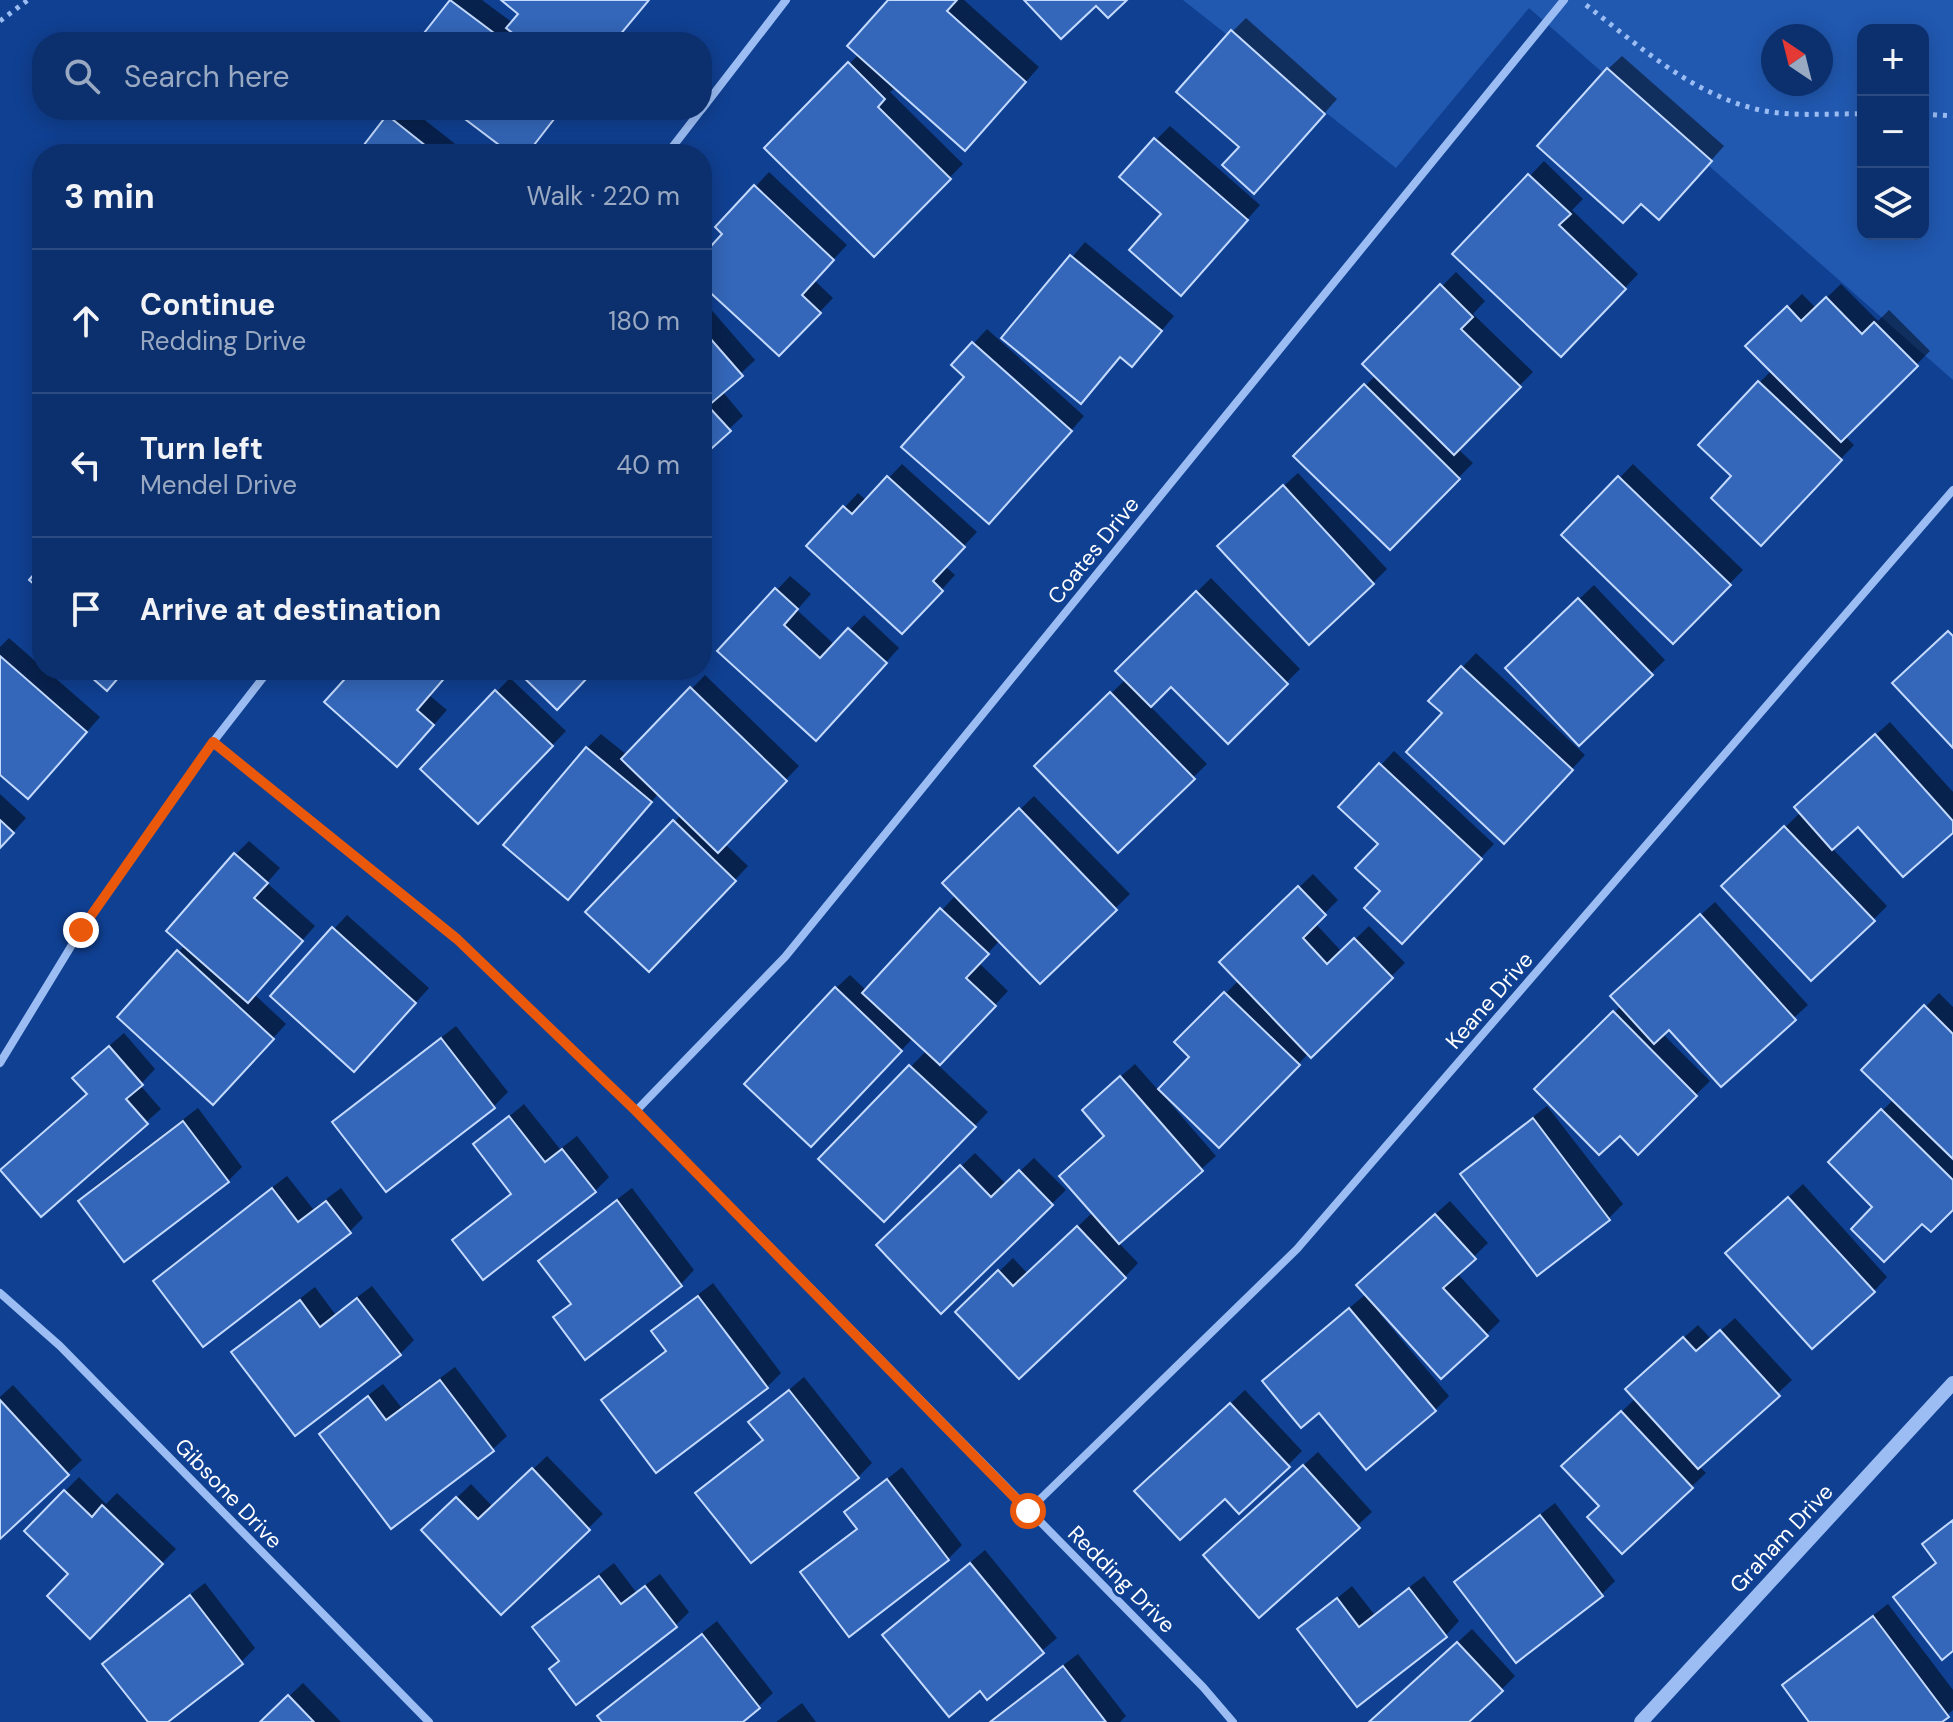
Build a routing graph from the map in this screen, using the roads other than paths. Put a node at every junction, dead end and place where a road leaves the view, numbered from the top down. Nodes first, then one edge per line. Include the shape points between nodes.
1 (786, 0) edge
2 (1564, 0) edge
3 (712, 96) edge
4 (693, 120) edge
5 (675, 144) edge
6 (1953, 490) edge
7 (261, 680) edge
8 (213, 742) junction
9 (0, 1063) edge
10 (636, 1111) junction
11 (0, 1293) edge
12 (1953, 1383) edge
13 (1028, 1511) junction
14 (429, 1722) edge
15 (1233, 1722) edge
16 (1641, 1722) edge

1 - 3 street
2 - 10 street, Coates Drive via 785,957
4 - 5 street
6 - 13 street, Keane Drive via 1297,1249
7 - 8 street
8 - 9 street via 81,930
8 - 10 street, Redding Drive via 457,939
10 - 13 street, Redding Drive
11 - 14 street, Gibsone Drive via 60,1346
12 - 16 street, Graham Drive
13 - 15 street, Redding Drive

